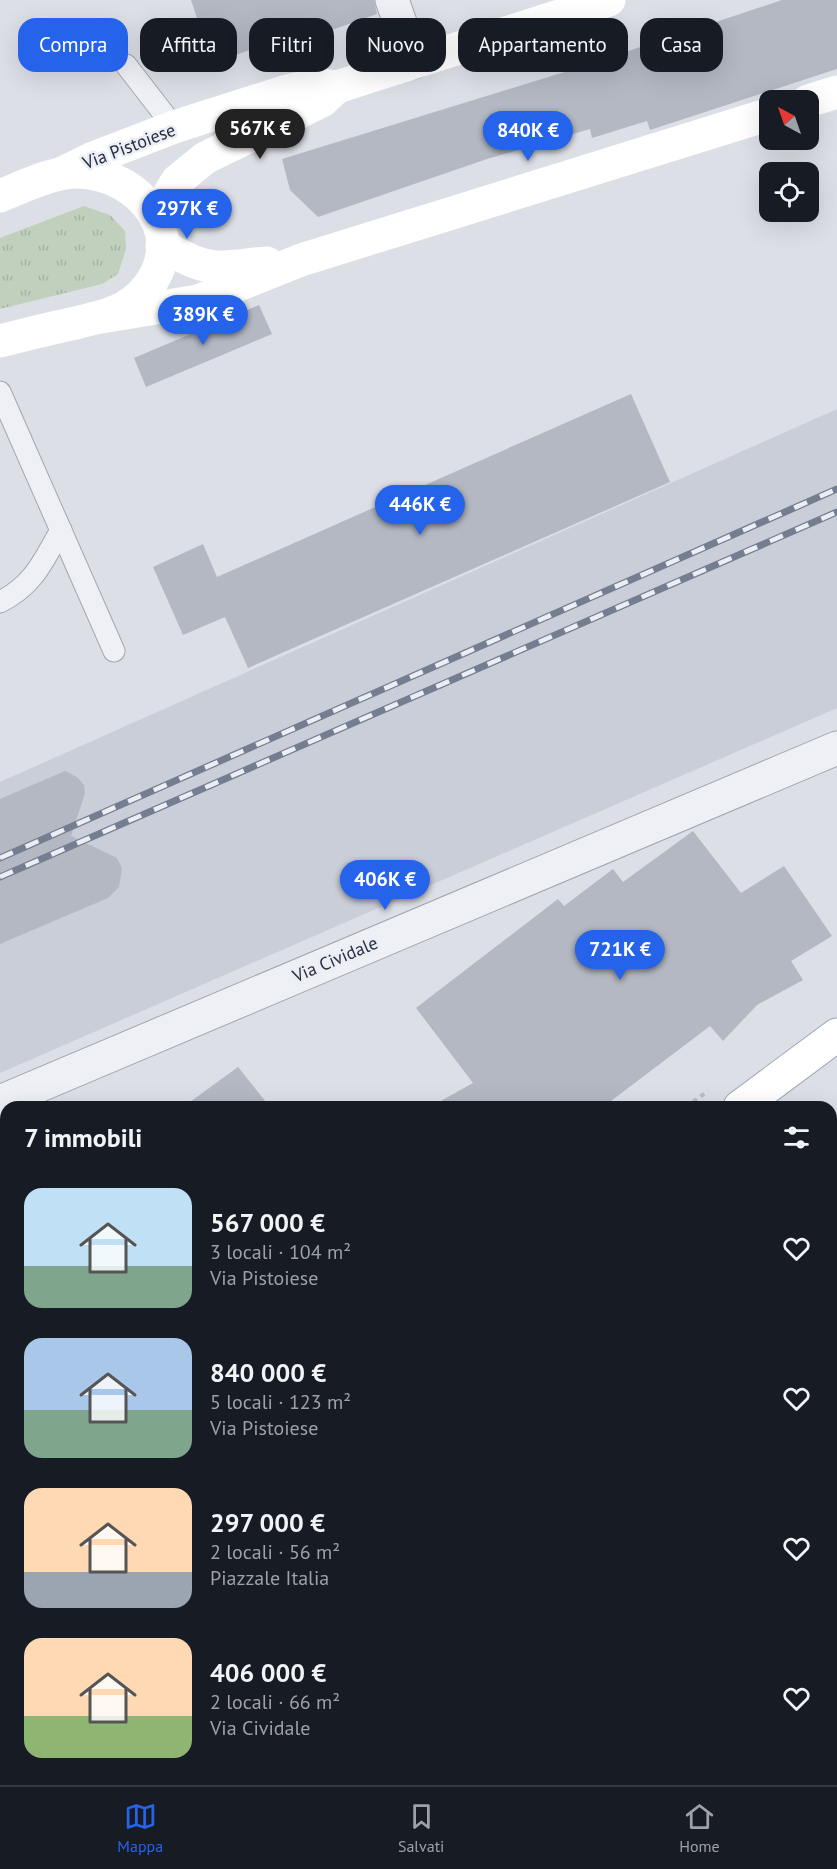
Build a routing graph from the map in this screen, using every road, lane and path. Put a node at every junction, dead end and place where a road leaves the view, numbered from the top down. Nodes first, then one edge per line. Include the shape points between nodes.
1 (392, 0) edge
2 (609, 0) edge
3 (398, 18) edge
4 (446, 52) edge
5 (128, 68) edge
6 (383, 72) edge
7 (337, 87) junction
8 (837, 92) edge
9 (819, 98) edge
10 (759, 117) edge
11 (174, 128) junction
12 (60, 174) junction
13 (177, 181) junction
14 (0, 196) edge
15 (159, 231) junction
16 (301, 260) junction
17 (95, 318) junction
18 (0, 340) edge
19 (0, 392) edge
20 (61, 530) junction
21 (0, 602) edge
22 (114, 651) dead end
23 (837, 748) edge
24 (837, 1035) edge
25 (2, 1101) edge
26 (748, 1101) edge

1 - 3 street
2 - 4 main road, Via Pistoiese
5 - 11 lane
6 - 7 main road, Via Pistoiese
7 - 11 main road, Via Pistoiese via 318,84
7 - 13 main road, Via Pistoiese via 322,101 205,158
8 - 9 main road
10 - 16 main road
11 - 12 main road, Via Pistoiese
11 - 13 main road via 185,154
12 - 14 main road
12 - 15 main road via 95,173 126,186 150,206
13 - 15 main road, Via Pistoiese
15 - 16 main road via 198,263 219,267
15 - 17 main road, Via Pistoiese via 162,259 154,279 124,308
16 - 17 main road via 198,301
17 - 18 main road
19 - 20 lane
20 - 21 lane via 28,584
20 - 22 lane
23 - 25 street, Via Cividale
24 - 26 main road

